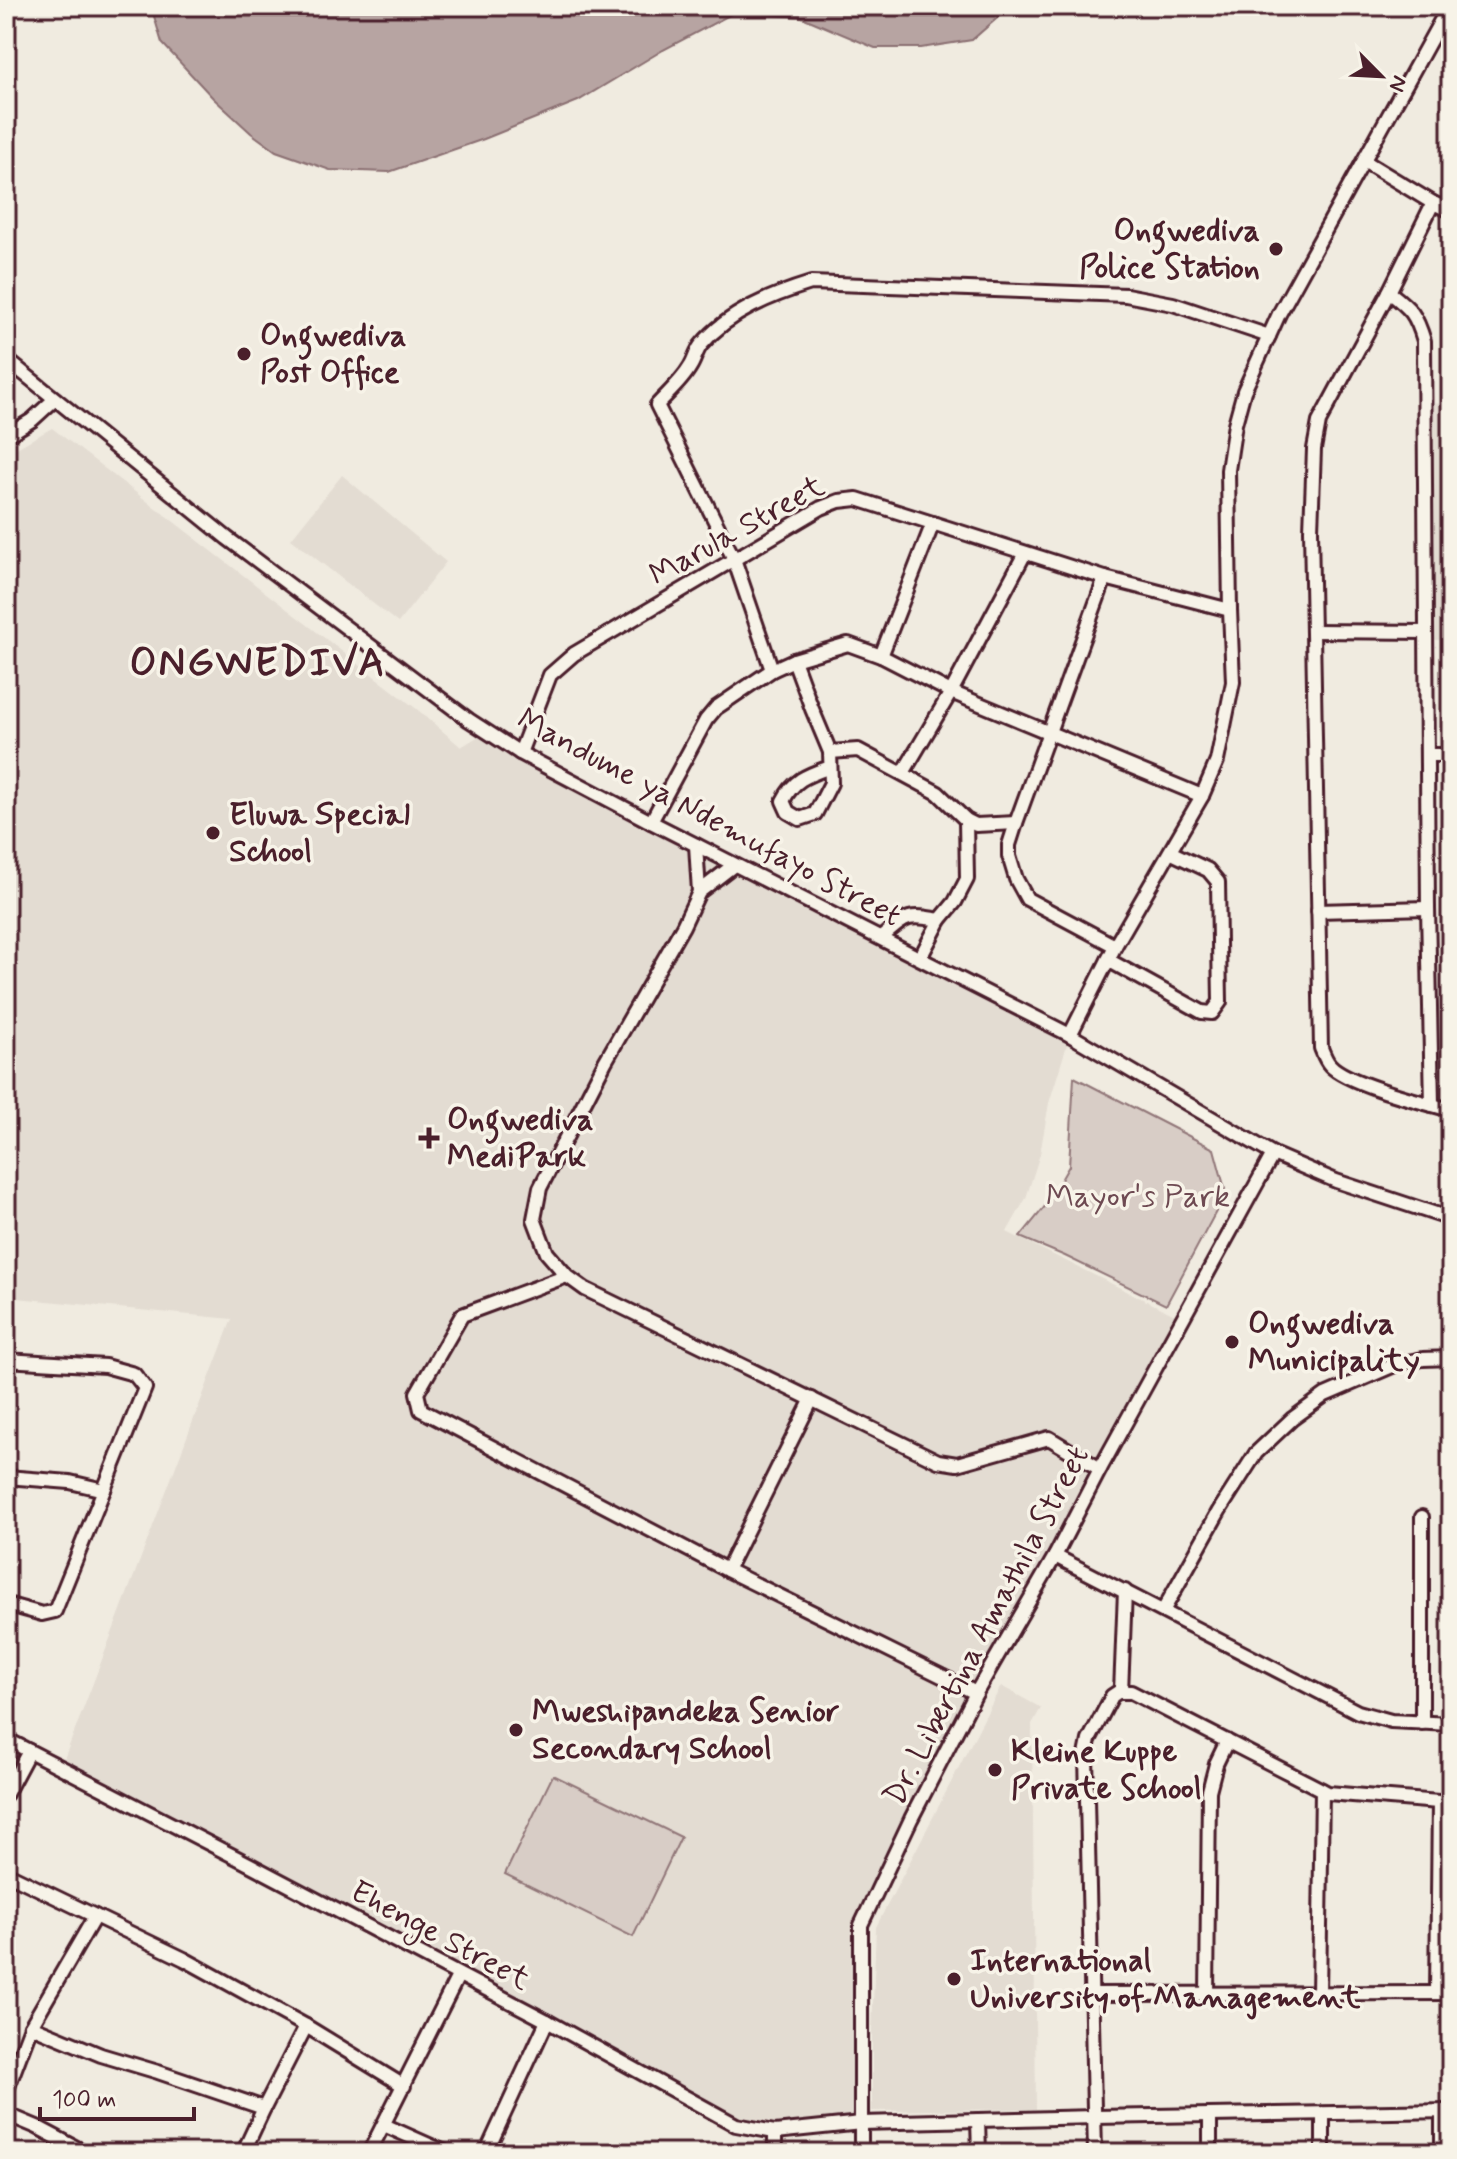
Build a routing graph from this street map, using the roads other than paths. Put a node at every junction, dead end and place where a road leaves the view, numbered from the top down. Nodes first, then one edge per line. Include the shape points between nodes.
1 (1449, 6) edge
2 (1364, 161) junction
3 (1433, 203) junction
4 (1451, 211) edge
5 (1389, 292) junction
6 (1269, 336) junction
7 (6, 359) edge
8 (55, 399) junction
9 (6, 436) edge
10 (933, 523) junction
11 (1025, 553) junction
12 (734, 559) junction
13 (1105, 578) junction
14 (1230, 610) junction
15 (1314, 631) junction
16 (1425, 632) junction
17 (881, 656) junction
18 (794, 660) junction
19 (772, 670) junction
20 (951, 692) junction
21 (1051, 732) junction
22 (830, 752) junction
23 (520, 753) junction
24 (1427, 755) junction
25 (1451, 755) edge
26 (830, 767) junction
27 (903, 773) junction
28 (1202, 796) junction
29 (966, 820) junction
30 (651, 822) junction
31 (1016, 823) junction
32 (696, 845) junction
33 (1170, 852) junction
34 (734, 865) junction
35 (699, 892) junction
36 (1428, 908) junction
37 (1318, 911) junction
38 (940, 920) junction
39 (881, 938) junction
40 (1115, 946) junction
41 (920, 958) junction
42 (1108, 960) junction
43 (1070, 1035) junction
44 (1432, 1105) junction
45 (1451, 1110) edge
46 (1273, 1154) junction
47 (1451, 1219) edge
48 (567, 1276) junction
49 (1451, 1358) edge
50 (6, 1360) edge
51 (812, 1399) junction
52 (1100, 1469) junction
53 (6, 1477) edge
54 (104, 1490) junction
55 (1422, 1517) dead end
56 (1055, 1556) junction
57 (727, 1570) junction
58 (1125, 1591) junction
59 (6, 1604) edge
60 (1163, 1611) junction
61 (1121, 1692) junction
62 (976, 1693) junction
63 (1422, 1723) junction
64 (1451, 1724) edge
65 (6, 1739) edge
66 (1227, 1741) junction
67 (29, 1751) junction
68 (1322, 1790) junction
69 (6, 1794) edge
70 (1445, 1802) edge
71 (6, 1873) edge
72 (95, 1916) junction
73 (458, 1976) junction
74 (1444, 1993) edge
75 (1093, 1994) junction
76 (1319, 1994) junction
77 (1207, 1995) junction
78 (547, 2021) junction
79 (31, 2026) junction
80 (306, 2026) junction
81 (404, 2086) junction
82 (6, 2092) edge
83 (264, 2108) junction
84 (1446, 2111) edge
85 (6, 2114) edge
86 (1323, 2114) junction
87 (1210, 2116) junction
88 (1095, 2117) junction
89 (978, 2120) junction
90 (861, 2123) junction
91 (384, 2125) junction
92 (775, 2132) junction
93 (86, 2153) edge
94 (243, 2153) edge
95 (369, 2153) edge
96 (447, 2153) edge
97 (486, 2153) edge
98 (775, 2153) edge
99 (861, 2153) edge
100 (979, 2153) edge
101 (1095, 2153) edge
102 (1210, 2153) edge
103 (1323, 2153) edge
104 (1442, 2153) edge

1 - 2 street
2 - 3 street
2 - 6 street
3 - 4 street
3 - 5 street
5 - 15 street via 1319,422 1311,530
5 - 16 street via 1417,319 1424,341
6 - 12 street via 1173,304 1126,295 811,283 781,292 700,345 690,368 657,405
6 - 14 street via 1244,391 1228,470
7 - 8 street, Mandume ya Ndemufayo Street
8 - 9 street
8 - 23 street, Mandume ya Ndemufayo Street via 227,538
10 - 11 street, Marula Street
10 - 12 street, Marula Street via 857,499 839,501
10 - 17 street
11 - 13 street, Marula Street
11 - 20 street
12 - 19 street
12 - 23 street, Marula Street via 631,618 550,675
13 - 14 street, Marula Street
13 - 21 street
14 - 28 street via 1233,682 1217,761
15 - 16 street
15 - 37 street
16 - 24 street
17 - 18 street via 848,644
17 - 20 street
18 - 19 street
18 - 22 street
19 - 30 street via 706,720
20 - 21 street
20 - 27 street
21 - 28 street
21 - 31 street
22 - 26 street
22 - 27 street via 858,750
23 - 30 street, Mandume ya Ndemufayo Street
24 - 25 street
24 - 36 street
26 - 26 street via 831,783 815,814 800,819 788,812 783,801 790,787
27 - 29 street via 938,793
28 - 33 street
29 - 31 street via 976,825
29 - 38 street via 967,879
30 - 32 street, Mandume ya Ndemufayo Street
31 - 40 street via 1009,856 1027,899
32 - 34 street, Mandume ya Ndemufayo Street
32 - 35 street
33 - 40 street
33 - 42 street via 1208,870 1218,882 1220,1002 1212,1013 1202,1012
34 - 35 street
34 - 39 street, Mandume ya Ndemufayo Street
35 - 48 street via 540,1188 534,1219 547,1253
36 - 37 street
36 - 44 street
37 - 44 street via 1321,1048 1330,1066
38 - 39 street via 904,918
38 - 41 street
39 - 41 street, Mandume ya Ndemufayo Street
40 - 42 street
41 - 43 street, Mandume ya Ndemufayo Street
42 - 43 street
43 - 46 street, Mandume ya Ndemufayo Street
44 - 45 street
46 - 47 street, Mandume ya Ndemufayo Street
46 - 52 street, Dr. Libertina Amathila Street
48 - 51 street
48 - 57 street via 462,1315 417,1393 421,1410
49 - 60 street via 1423,1359 1376,1372 1325,1395 1292,1419 1256,1453
50 - 54 street via 105,1366 134,1374 140,1381 145,1388
51 - 52 street via 944,1463 963,1463 1049,1438
51 - 57 street
52 - 56 street, Dr. Libertina Amathila Street
53 - 54 street
54 - 59 street via 55,1611 42,1614
55 - 63 street
56 - 58 street
56 - 62 street, Dr. Libertina Amathila Street
57 - 62 street
58 - 60 street
58 - 61 street
60 - 63 street via 1358,1712
61 - 66 street via 1131,1692
61 - 75 street via 1108,1702 1086,1755
62 - 90 street, Dr. Libertina Amathila Street via 861,1925
63 - 64 street
65 - 67 street, Ehenge Street
66 - 68 street
66 - 77 street via 1209,1791
67 - 69 street
67 - 73 street, Ehenge Street
68 - 70 street
68 - 76 street
70 - 74 street
71 - 72 street
72 - 79 street
72 - 80 street
73 - 78 street, Ehenge Street
73 - 81 street
74 - 76 street
75 - 77 street
75 - 88 street
76 - 77 street
78 - 92 street, Ehenge Street via 736,2125
78 - 97 street
79 - 82 street
79 - 83 street via 101,2055
80 - 81 street
80 - 83 street
81 - 91 street
83 - 94 street
84 - 86 street, Ehenge Street
84 - 104 street
85 - 93 street
86 - 87 street, Ehenge Street
86 - 103 street
87 - 88 street, Ehenge Street
87 - 102 street
88 - 89 street, Ehenge Street
88 - 101 street
89 - 90 street, Ehenge Street
89 - 100 street
90 - 92 street, Ehenge Street
90 - 99 street, Dr. Libertina Amathila Street
91 - 95 street
91 - 96 street
92 - 98 street

